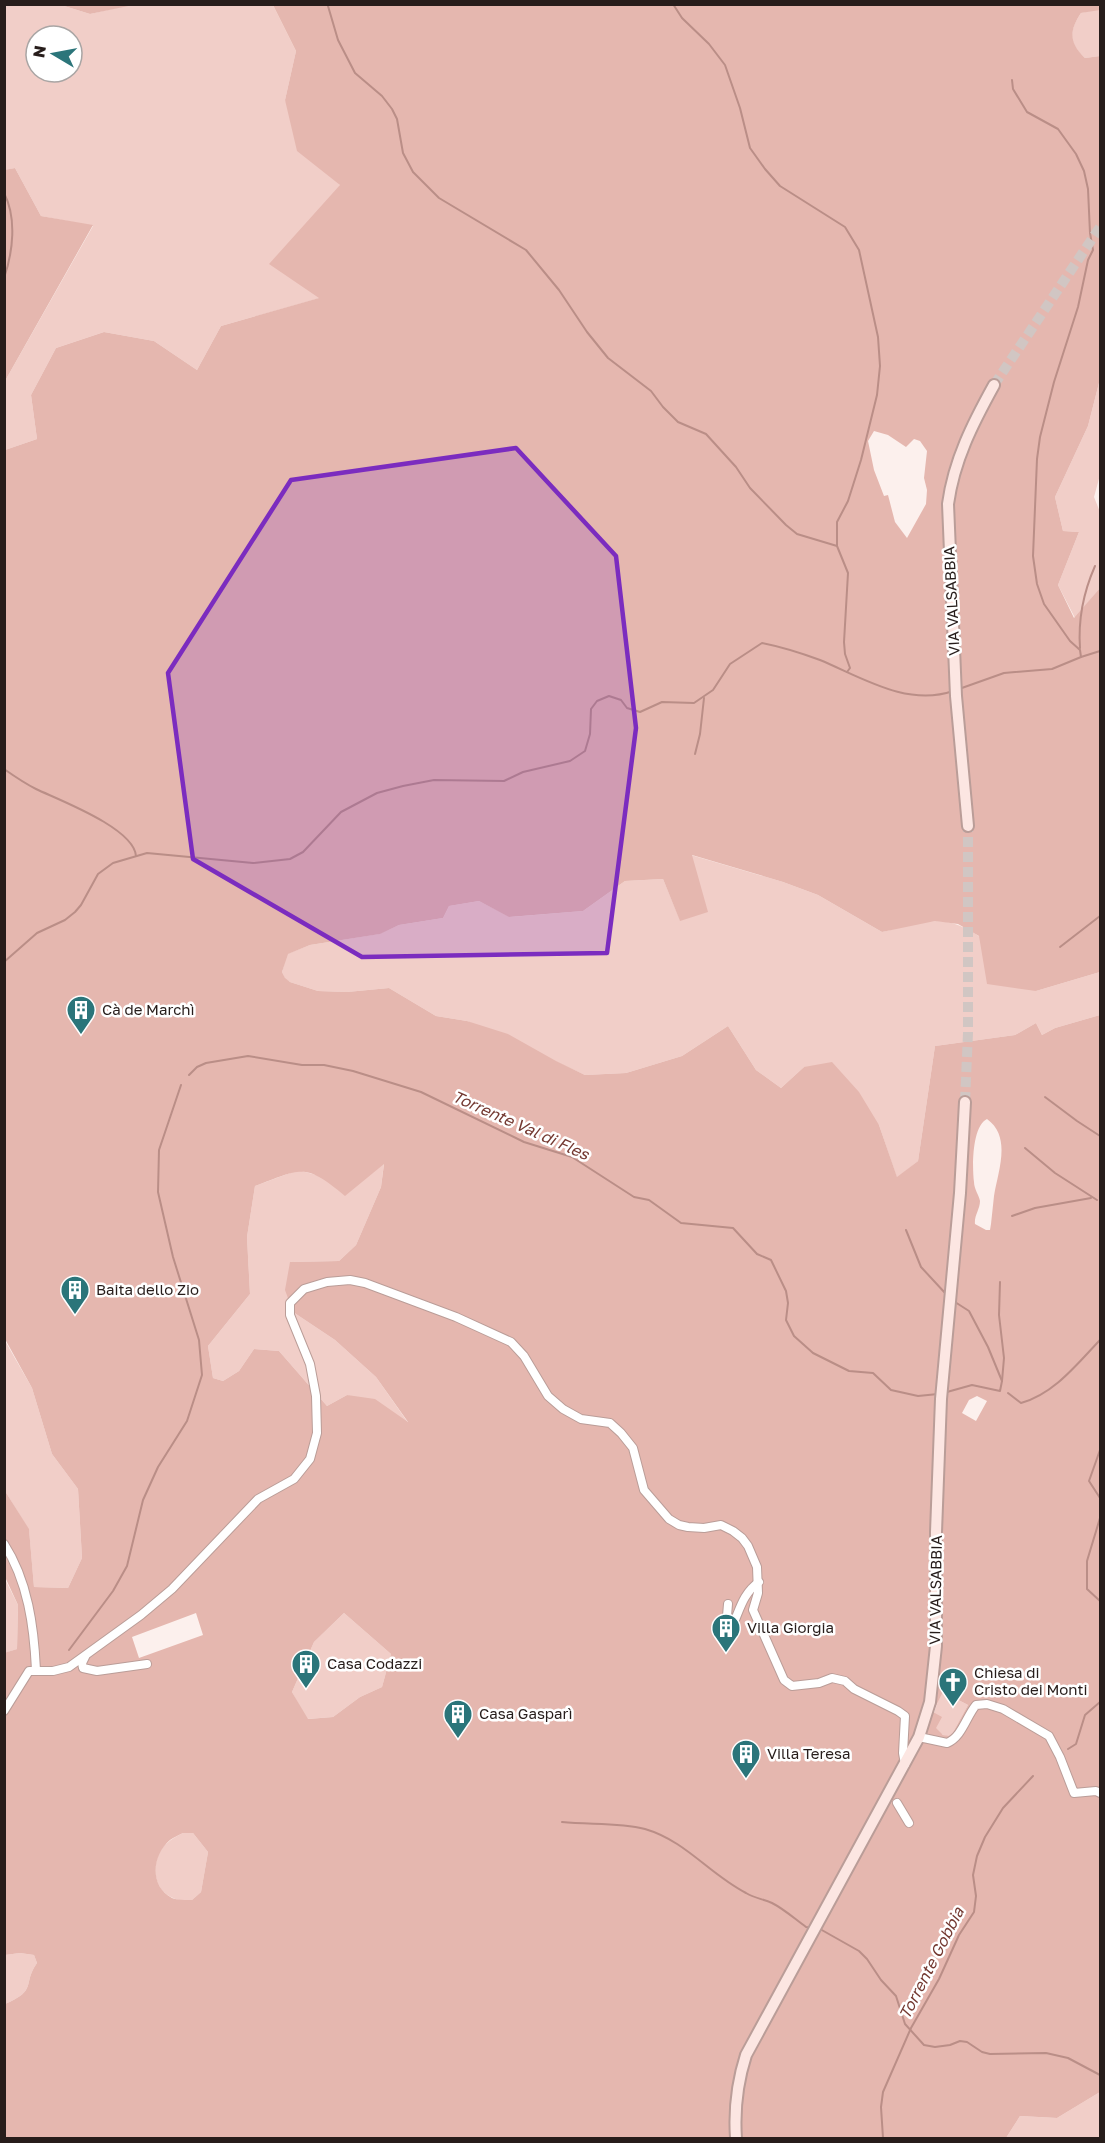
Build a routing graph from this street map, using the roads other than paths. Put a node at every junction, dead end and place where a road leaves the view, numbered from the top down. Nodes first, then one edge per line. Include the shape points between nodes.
1 (994, 385) tunnel mouth
2 (968, 823) tunnel mouth
3 (965, 1102) tunnel mouth
4 (4, 1544) edge
5 (759, 1582) junction
6 (728, 1604) dead end
7 (85, 1657) junction
8 (147, 1664) dead end
9 (36, 1670) junction
10 (4, 1711) edge
11 (919, 1737) junction
12 (905, 1764) junction
13 (1101, 1793) edge
14 (897, 1803) dead end
15 (909, 1823) dead end
16 (736, 2139) edge

1 - 2 main road, VIA VALSABBIA via 963,445 951,485 948,518 956,696
3 - 11 main road, VIA VALSABBIA via 941,1399 936,1646 930,1702
4 - 9 street via 27,1596
5 - 6 street via 746,1594 735,1620 727,1616
5 - 7 street via 757,1567 742,1538 720,1525 688,1527 669,1519 644,1490 633,1448 621,1433 610,1423 580,1419 563,1410 548,1396 511,1342 365,1283 327,1282 304,1289 290,1304 316,1396 317,1433 310,1459 294,1479 258,1500 172,1589
5 - 12 street via 753,1610 784,1680 792,1686 832,1678 845,1681 898,1711 905,1716
7 - 8 street via 83,1668 97,1671
7 - 9 street via 69,1667
9 - 10 street via 29,1671
11 - 12 main road, VIA VALSABBIA
11 - 13 street via 951,1742 976,1705 996,1707 1049,1736 1074,1793
12 - 16 main road, VIA VALSABBIA via 754,2039 737,2091
14 - 15 street

